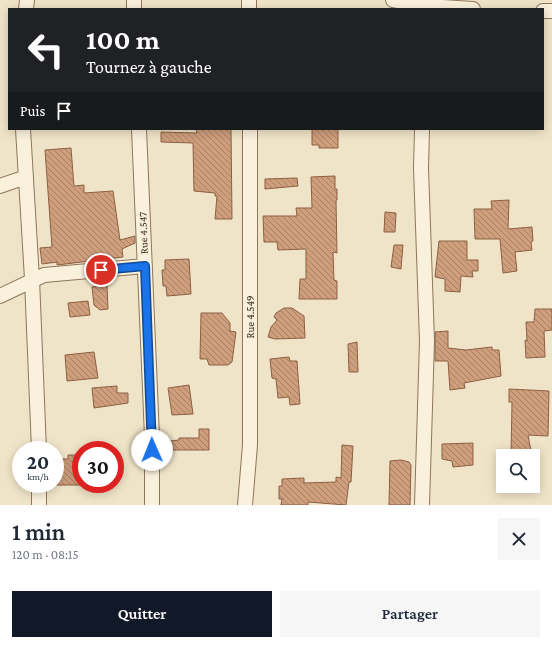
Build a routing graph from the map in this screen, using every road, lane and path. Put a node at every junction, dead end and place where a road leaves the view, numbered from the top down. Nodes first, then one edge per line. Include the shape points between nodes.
1 (393, 0) edge
2 (427, 5) edge
3 (462, 8) edge
4 (23, 130) edge
5 (139, 130) edge
6 (250, 130) edge
7 (422, 130) edge
8 (26, 177) junction
9 (0, 186) edge
10 (145, 266) junction
11 (32, 279) junction
12 (0, 296) edge
13 (38, 441) edge
14 (39, 493) edge
15 (39, 505) edge
16 (152, 505) edge
17 (245, 505) edge
18 (422, 505) edge

1 - 2 street
2 - 3 street
4 - 8 street
5 - 10 street, Rue 4.547
6 - 17 street, Rue 4.549 via 250,444
7 - 18 street via 427,341
8 - 9 street
8 - 11 street
10 - 11 street via 44,275
10 - 16 street, Rue 4.547
11 - 12 street
11 - 13 street
14 - 15 street

